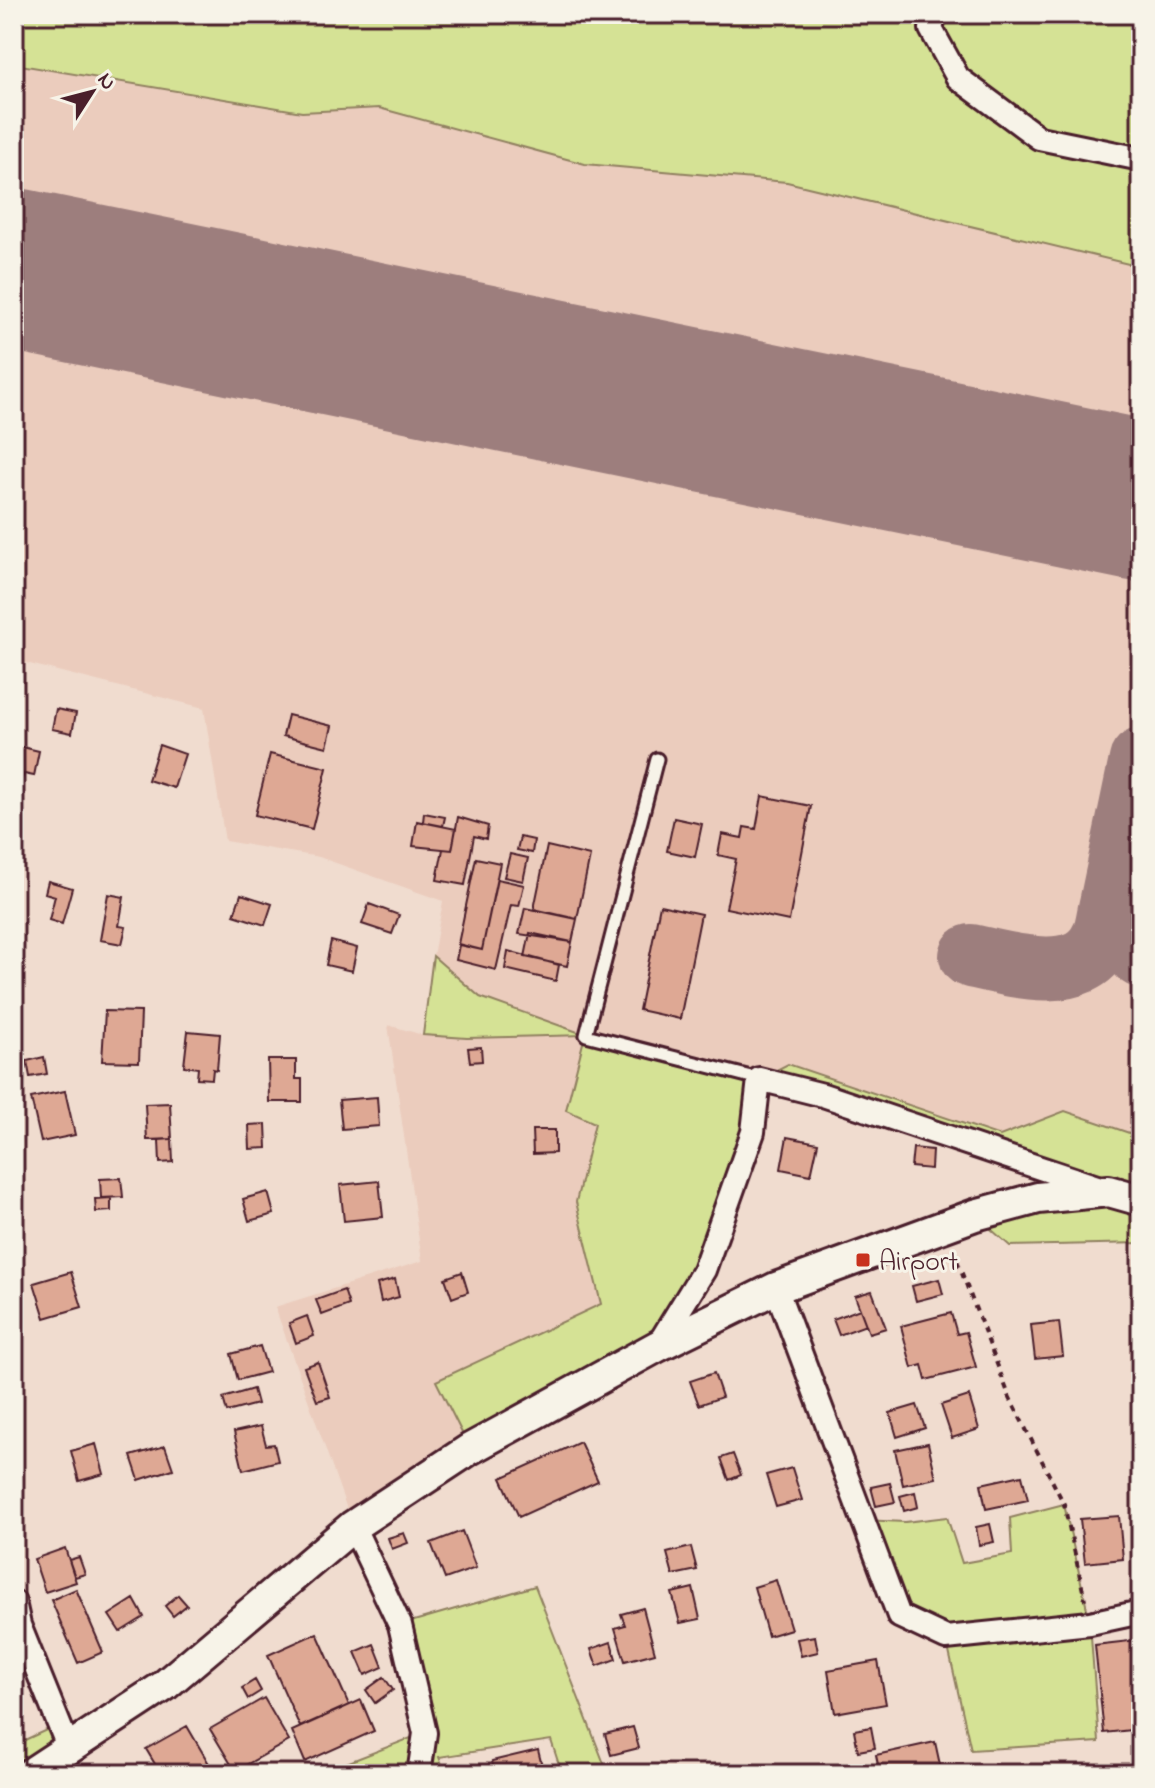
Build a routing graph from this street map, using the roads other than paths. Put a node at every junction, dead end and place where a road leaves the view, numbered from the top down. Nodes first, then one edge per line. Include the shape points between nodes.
1 (935, 14) edge
2 (1141, 159) edge
3 (657, 759) dead end
4 (759, 1079) junction
5 (1109, 1191) junction
6 (1141, 1200) edge
7 (776, 1288) junction
8 (658, 1346) junction
9 (353, 1526) junction
10 (14, 1602) edge
11 (1141, 1612) edge
12 (69, 1749) junction
13 (30, 1774) edge
14 (419, 1774) edge

1 - 2 street via 931,29 958,78 1039,138
3 - 4 lane via 586,1035
4 - 5 street via 823,1095
4 - 8 street via 753,1132 704,1270
5 - 6 main road
5 - 7 main road via 1038,1198 943,1226
7 - 8 main road
7 - 11 street via 899,1616 946,1638 1090,1623
8 - 9 main road via 470,1449
9 - 12 main road via 164,1686
9 - 14 street via 400,1625 425,1733
10 - 12 street
12 - 13 main road

